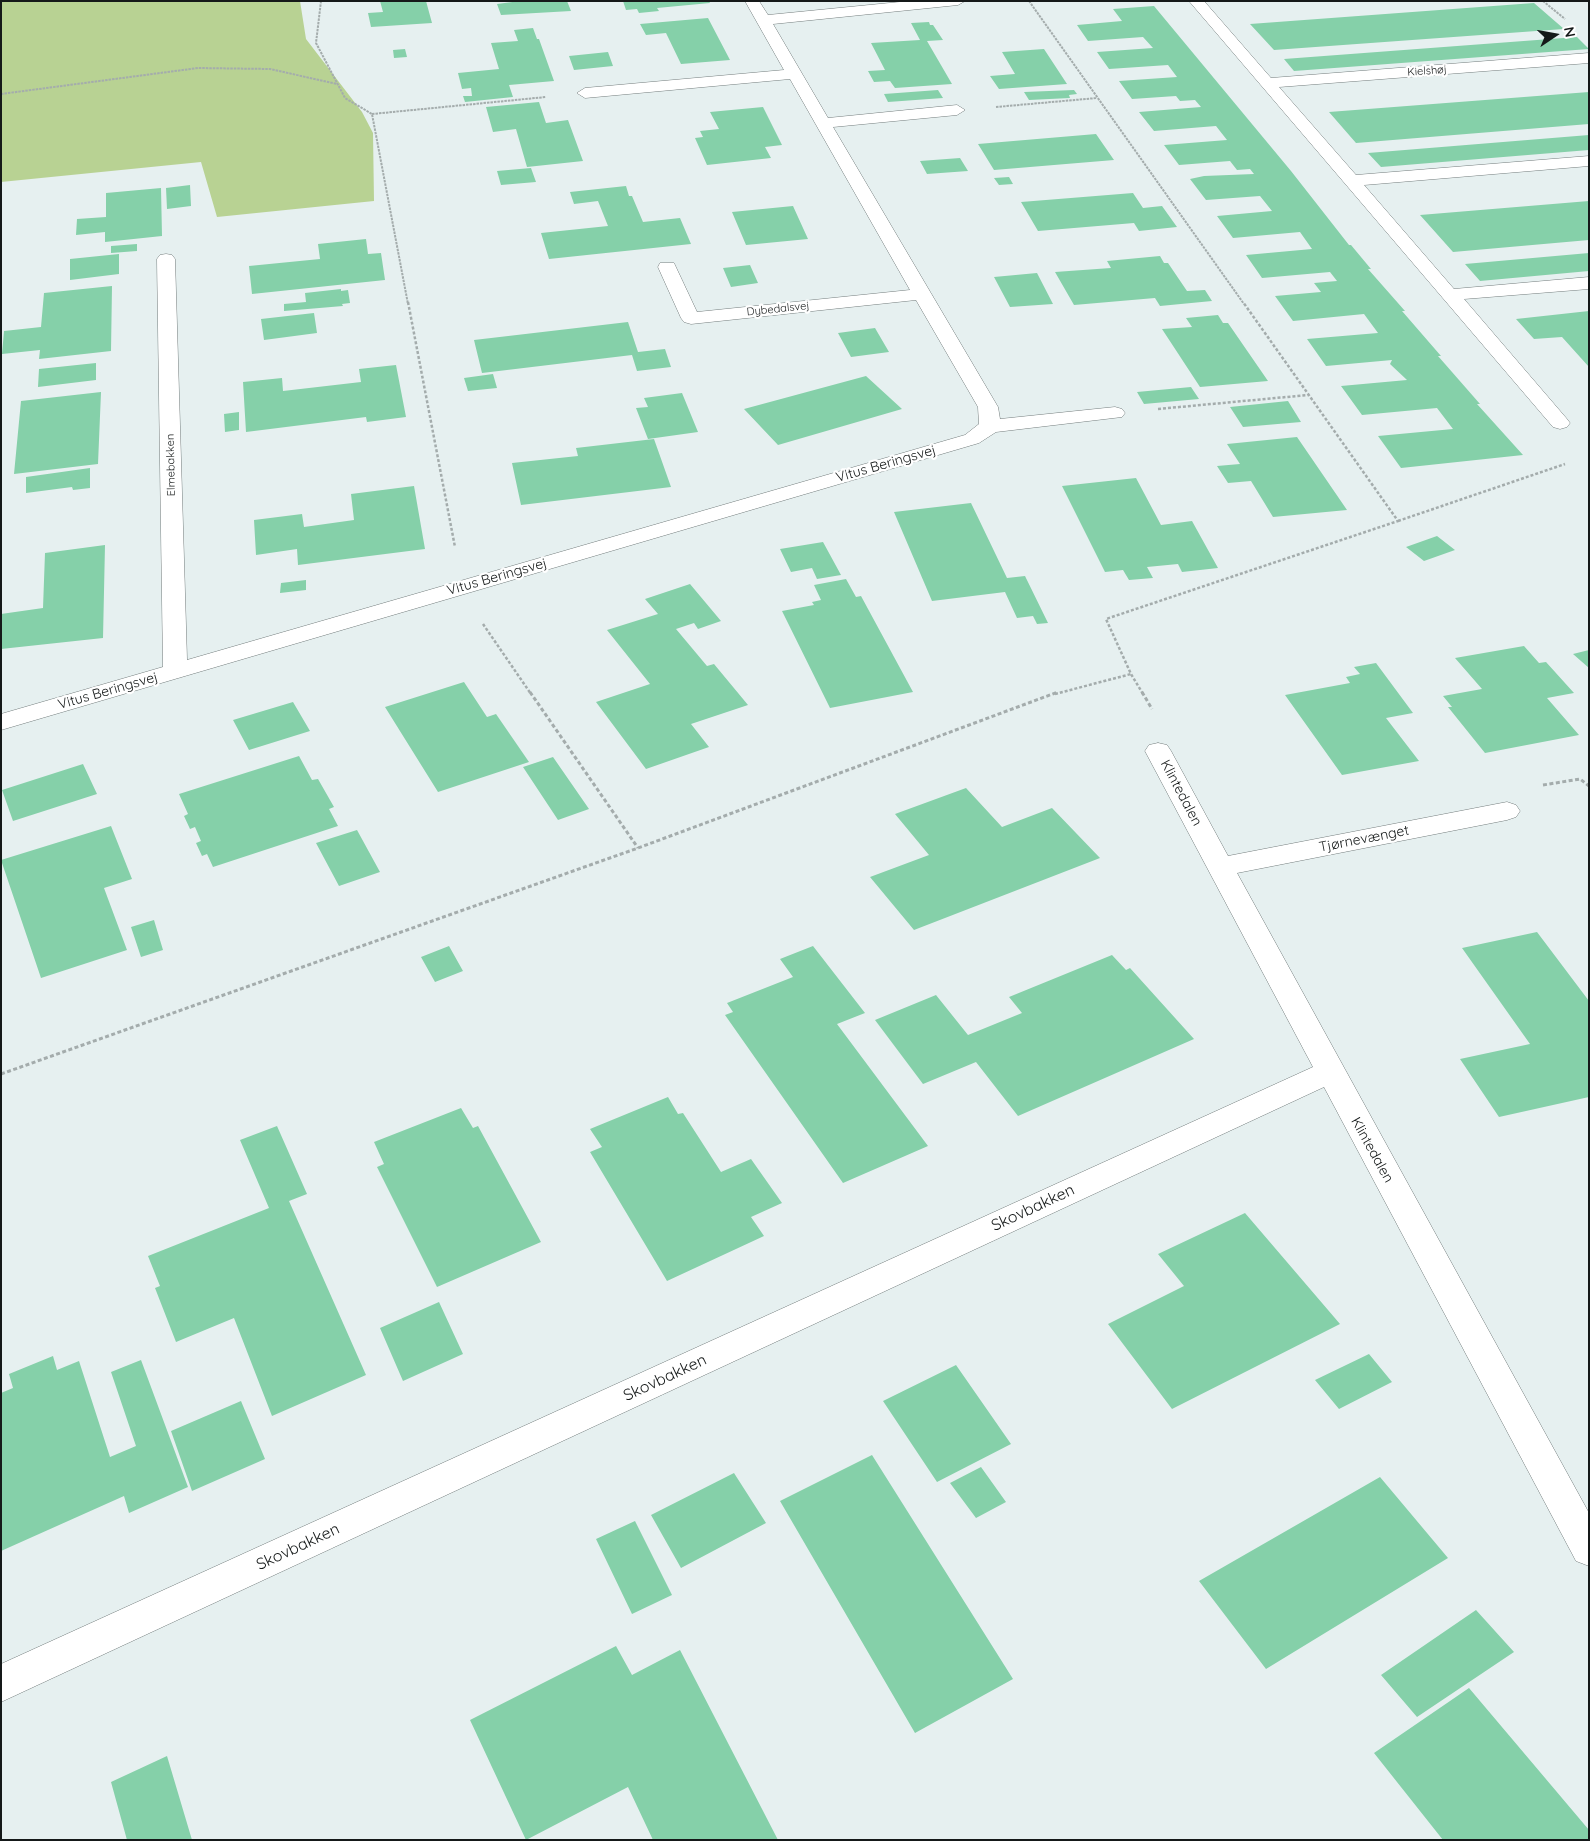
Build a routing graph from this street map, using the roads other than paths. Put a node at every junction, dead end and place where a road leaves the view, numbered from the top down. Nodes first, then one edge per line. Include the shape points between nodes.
1 (752, 1) edge
2 (958, 1) edge
3 (1196, 1) edge
4 (763, 20) junction
5 (1589, 58) edge
6 (794, 74) junction
7 (1266, 83) junction
8 (585, 93) road end
9 (957, 110) road end
10 (822, 122) junction
11 (1589, 161) edge
12 (1350, 180) junction
13 (166, 259) dead end
14 (667, 267) dead end
15 (1589, 283) edge
16 (922, 294) junction
17 (1449, 295) junction
18 (1115, 413) road end
19 (1560, 423) dead end
20 (990, 426) junction
21 (175, 671) junction
22 (1, 722) edge
23 (1158, 750) dead end
24 (1507, 811) dead end
25 (1221, 867) junction
26 (1330, 1072) junction
27 (1589, 1549) edge
28 (1, 1683) edge

1 - 4 street
2 - 4 street
3 - 7 street
4 - 6 street
5 - 7 street, Kielshøj
6 - 8 street
6 - 10 street
7 - 12 street
9 - 10 street
10 - 16 street
11 - 12 street
12 - 17 street
13 - 21 street, Elmebakken
14 - 16 street, Dybedalsvej via 691,318
15 - 17 street
16 - 20 street via 988,407
17 - 19 street
18 - 20 street
20 - 21 street, Vitus Beringsvej via 972,439
21 - 22 street, Vitus Beringsvej
23 - 25 street, Klintedalen
24 - 25 street, Tjørnevænget
25 - 26 street, Klintedalen
26 - 27 street, Klintedalen
26 - 28 street, Skovbakken

